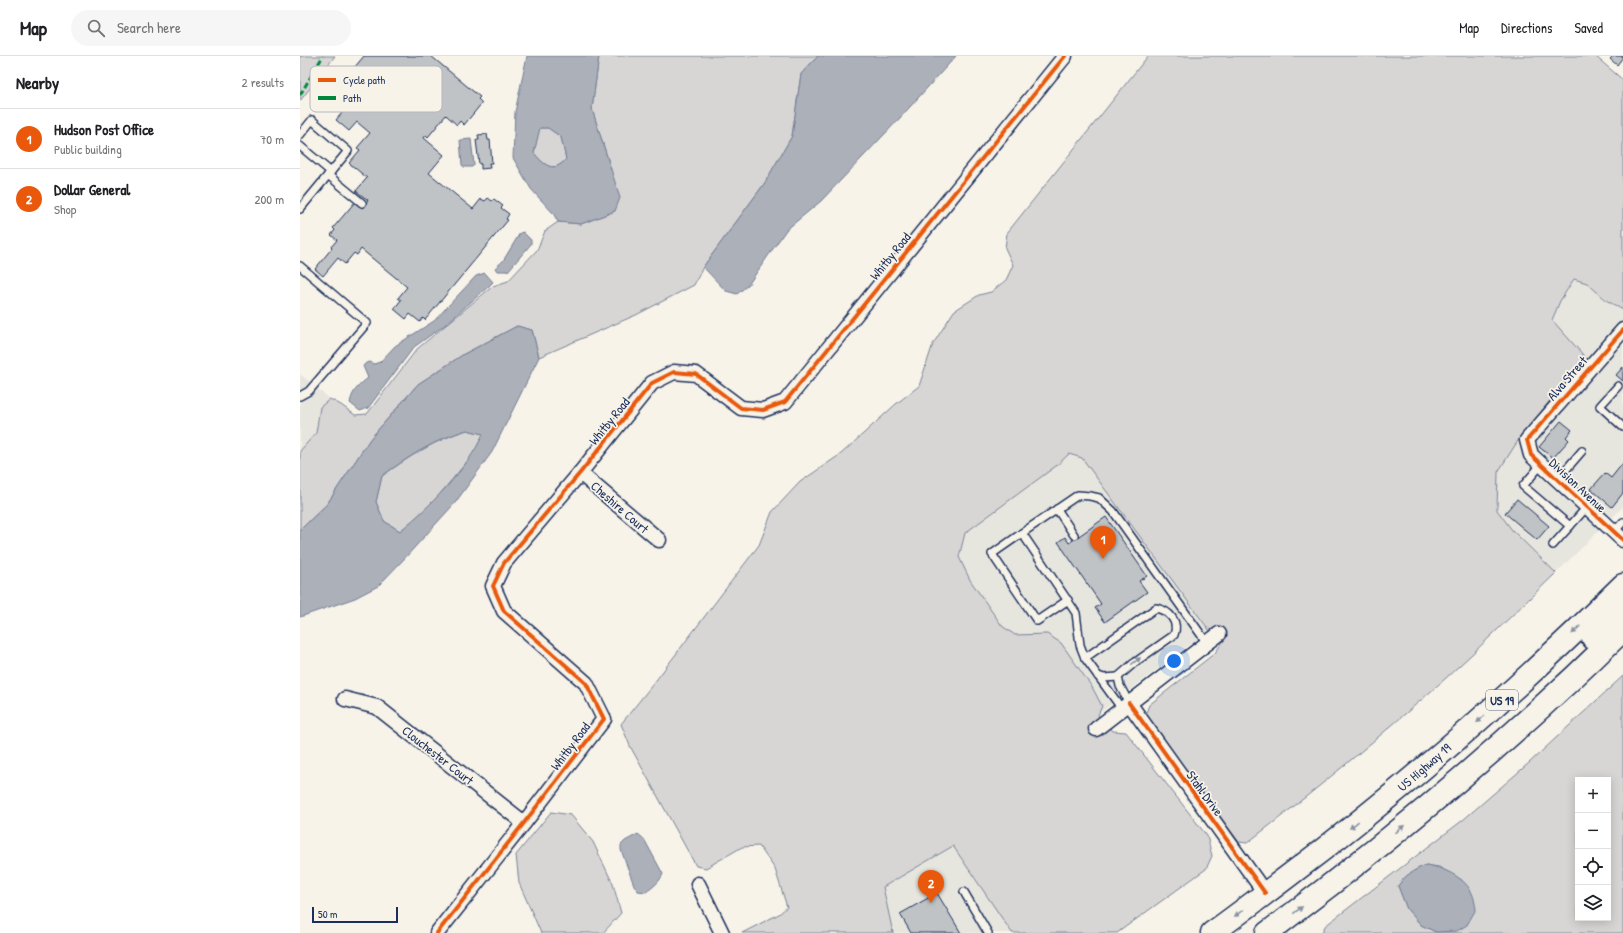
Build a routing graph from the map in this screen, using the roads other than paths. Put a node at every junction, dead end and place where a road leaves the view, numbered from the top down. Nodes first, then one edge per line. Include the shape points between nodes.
1 (1065, 56) edge
2 (300, 135) edge
3 (300, 146) edge
4 (330, 173) junction
5 (362, 202) dead end
6 (300, 209) edge
7 (300, 266) edge
8 (1622, 333) edge
9 (1618, 386) dead end
10 (300, 396) edge
11 (1623, 427) edge
12 (1527, 440) joint
13 (1582, 451) dead end
14 (1541, 465) junction
15 (580, 473) junction
16 (1558, 480) junction
17 (1587, 507) junction
18 (1057, 509) junction
19 (1570, 526) junction
20 (1620, 531) edge
21 (1022, 533) junction
22 (1074, 535) dead end
23 (659, 540) dead end
24 (1553, 545) dead end
25 (1623, 585) edge
26 (1068, 600) junction
27 (1623, 609) edge
28 (1623, 630) edge
29 (1219, 634) dead end
30 (1207, 643) junction
31 (1085, 658) junction
32 (1098, 676) junction
33 (1118, 677) junction
34 (345, 699) dead end
35 (1126, 706) junction
36 (1533, 714) junction
37 (1096, 729) dead end
38 (524, 823) junction
39 (698, 884) dead end
40 (964, 892) dead end
41 (1265, 894) junction
42 (437, 933) edge
43 (722, 933) edge
44 (988, 933) edge
45 (1212, 933) edge
46 (1267, 933) edge

1 - 15 street, Whitby Road via 785,402 763,410 741,408 696,374 674,372 652,383
2 - 4 lane via 312,120 348,151
3 - 4 lane
4 - 5 lane
4 - 6 lane
7 - 10 lane via 367,323 309,391
8 - 12 street, Alva Street
9 - 11 lane via 1600,406
12 - 14 street, Division Avenue via 1531,455
13 - 16 lane
14 - 16 street, Division Avenue
14 - 19 lane via 1524,486
15 - 23 street, Cheshire Court
15 - 38 street, Whitby Road via 504,563 493,586 504,611 586,683 604,719
16 - 17 street, Division Avenue
17 - 19 lane
17 - 20 street, Division Avenue
18 - 21 lane
18 - 22 lane
18 - 30 lane via 1078,495 1090,496 1104,502
19 - 24 lane
21 - 26 lane
21 - 26 lane via 992,554 1037,621
25 -> 41 highway, US Highway 19 / US 19 via 1464,734 1372,811
26 - 31 lane via 1076,613 1080,645
27 - 36 highway via 1570,662
28 - 36 highway, US 19
29 - 30 street
30 - 35 street
31 - 32 lane
33 -> 31 lane via 1174,635 1174,621 1163,609 1156,608
32 - 33 lane
32 - 35 lane
33 - 35 lane
34 - 38 street, Clouchester Court via 377,707
35 - 37 street
35 - 41 street, Stahl Drive
46 -> 36 highway, US 19 via 1382,844
38 - 42 street, Whitby Road
39 - 43 street
40 - 44 lane
41 -> 45 highway, US Highway 19 / US 19

